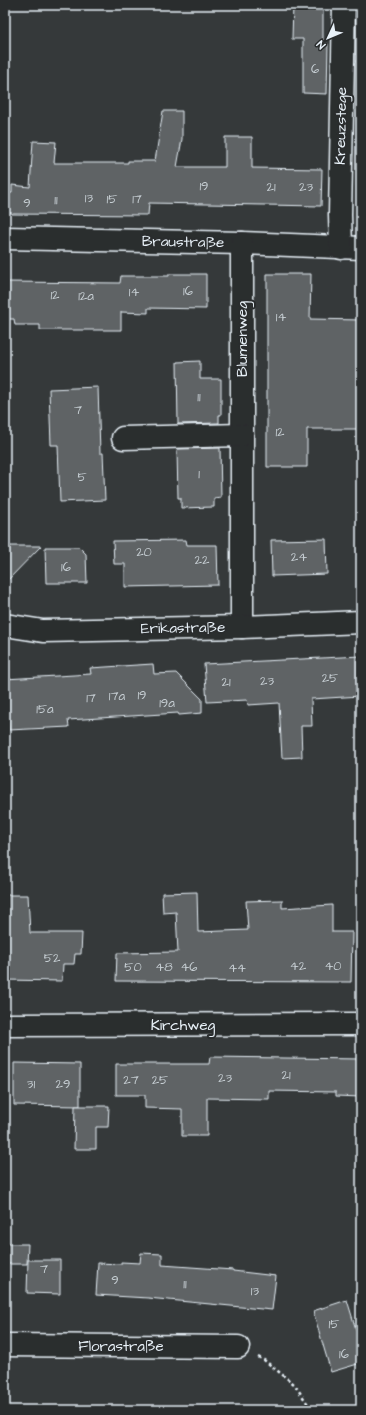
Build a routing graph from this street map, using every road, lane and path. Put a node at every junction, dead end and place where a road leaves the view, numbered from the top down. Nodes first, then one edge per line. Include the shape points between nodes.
1 (344, 5) edge
2 (5, 238) edge
3 (242, 243) junction
4 (351, 248) edge
5 (242, 435) junction
6 (122, 438) dead end
7 (361, 622) edge
8 (5, 625) edge
9 (242, 626) junction
10 (361, 1024) edge
11 (5, 1025) edge
12 (5, 1345) edge
13 (238, 1347) joint
14 (312, 1410) edge

1 - 4 street, Kreuzstege via 340,216
2 - 3 street, Braustraße
3 - 4 street, Braustraße
3 - 5 street, Blumenweg
5 - 6 street
5 - 9 street, Blumenweg
7 - 9 street, Erikastraße
8 - 9 street, Erikastraße via 43,631
10 - 11 street, Kirchweg
12 - 13 street, Florastraße
13 - 14 path via 264,1360 294,1384

